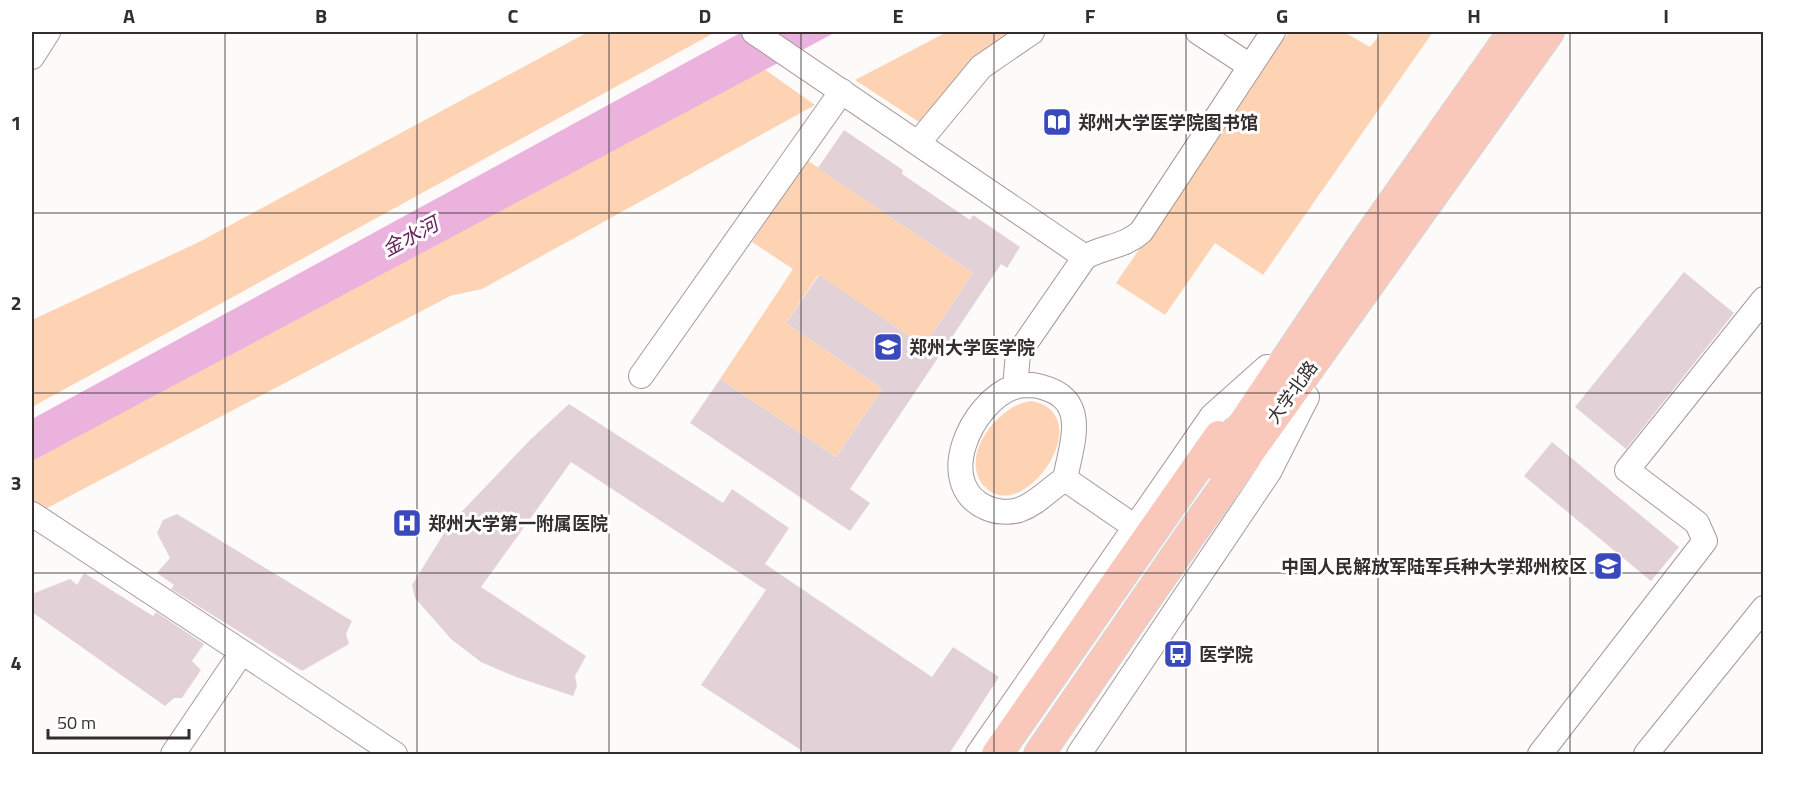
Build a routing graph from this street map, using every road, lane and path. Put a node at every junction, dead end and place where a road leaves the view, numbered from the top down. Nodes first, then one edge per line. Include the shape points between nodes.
1 (48, 32) edge
2 (754, 32) edge
3 (1032, 32) edge
4 (1198, 32) edge
5 (1273, 32) edge
6 (1513, 32) edge
7 (1549, 32) edge
8 (32, 57) edge
9 (1250, 66) junction
10 (835, 86) junction
11 (918, 143) junction
12 (1363, 245) junction
13 (1084, 256) junction
14 (1386, 264) junction
15 (1764, 299) edge
16 (1267, 367) junction
17 (641, 376) dead end
18 (1015, 387) junction
19 (1307, 397) junction
20 (1065, 479) junction
21 (32, 515) edge
22 (1186, 526) junction
23 (1135, 527) junction
24 (1764, 608) edge
25 (242, 652) junction
26 (999, 752) edge
27 (173, 754) edge
28 (395, 754) edge
29 (1039, 754) edge
30 (1059, 754) edge
31 (1079, 754) edge
32 (1540, 754) edge
33 (1646, 754) edge

1 - 8 street
2 - 10 street
3 - 11 street via 981,67
4 - 9 street
5 - 9 street
6 - 12 main road, 大学北路
7 - 14 main road, 大学北路
9 - 13 street via 1141,232 1129,243
10 - 11 street
10 - 17 street
11 - 13 street
12 - 16 main road
12 - 22 main road, 大学北路
13 - 18 street via 1018,354
14 - 19 main road
14 - 22 main road, 大学北路
15 - 32 street via 1627,470 1697,523 1705,541
16 - 23 street via 1212,416
16 - 26 main road
18 - 20 street via 1047,387 1062,395 1071,408 1076,426
18 - 20 street via 984,411 963,447 961,477 966,491 977,504 992,510 1017,511 1035,503
19 - 30 main road
19 - 31 street via 1269,472
20 - 23 street
21 - 25 street
22 - 26 main road, 大学北路
22 - 29 main road, 大学北路
23 - 26 street
24 - 33 street
25 - 27 street
25 - 28 street

